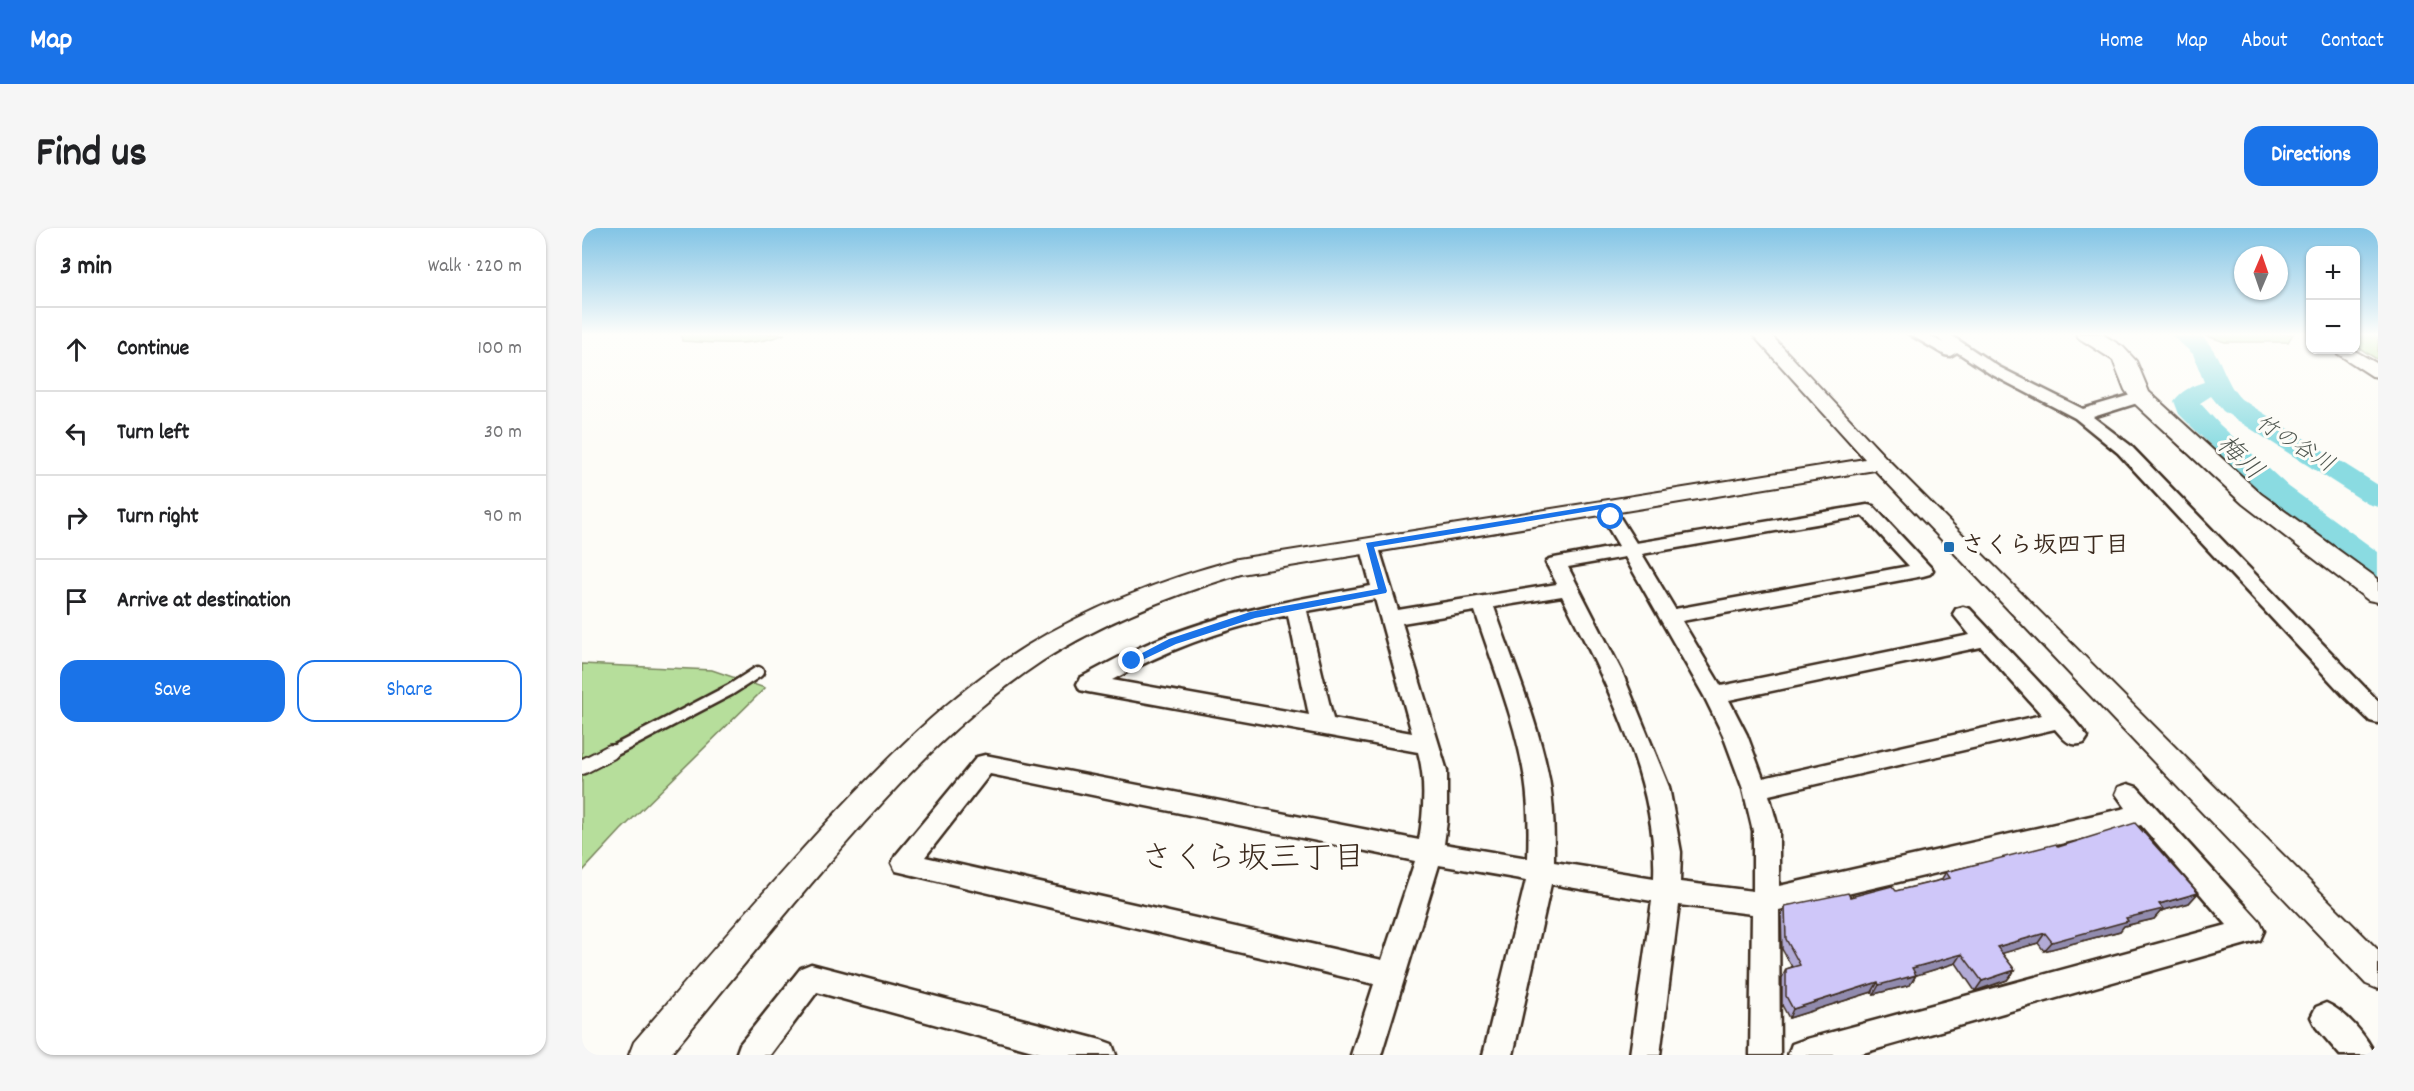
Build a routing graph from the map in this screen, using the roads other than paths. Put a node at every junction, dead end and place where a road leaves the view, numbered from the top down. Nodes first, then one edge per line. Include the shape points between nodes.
1 (1797, 373) edge
2 (1999, 373) edge
3 (2129, 373) edge
4 (2141, 397) junction
5 (2081, 415) junction
6 (1880, 463) junction
7 (1605, 507) junction
8 (1369, 545) junction
9 (1630, 551) junction
10 (1569, 588) junction
11 (1383, 591) junction
12 (2378, 593) edge
13 (1482, 603) junction
14 (1296, 606) junction
15 (1963, 614) dead end
16 (1669, 617) junction
17 (1391, 618) junction
18 (1986, 639) junction
19 (758, 672) dead end
20 (1715, 695) junction
21 (2378, 715) edge
22 (2060, 719) junction
23 (1323, 727) junction
24 (2076, 737) dead end
25 (1429, 745) junction
26 (582, 767) edge
27 (1755, 789) junction
28 (2128, 794) dead end
29 (2146, 814) junction
30 (1430, 852) junction
31 (1540, 872) junction
32 (1667, 892) junction
33 (1767, 900) junction
34 (2378, 973) edge
35 (1391, 975) junction
36 (2326, 1017) dead end
37 (647, 1055) edge
38 (751, 1055) edge
39 (1101, 1055) edge
40 (1366, 1055) edge
41 (1498, 1055) edge
42 (1645, 1055) edge
43 (1765, 1055) edge
44 (1803, 1055) edge
45 (2360, 1055) edge

1 - 6 street
2 - 5 street
3 - 4 main road
4 - 5 street
4 - 12 main road via 2252,499
5 - 21 street via 2141,466
6 - 7 street
6 - 34 street
7 - 8 street
7 - 9 street
8 - 11 street
8 - 37 street via 1238,567 1137,600 1088,623 989,686 927,737 882,782
9 - 10 street via 1556,563
9 - 16 street
9 - 16 street via 1867,510 1923,570
10 - 13 street
10 - 32 street via 1611,672 1657,787 1668,852
11 - 14 street
11 - 17 street
13 - 17 street
13 - 31 street via 1537,779 1542,828
14 - 23 street
14 - 23 street via 1172,641 1088,684
15 - 18 street
16 - 20 street
17 - 25 street
18 - 20 street
18 - 22 street
19 - 26 lane
20 - 27 street
22 - 24 street
22 - 27 street
23 - 25 street
25 - 30 street via 1435,771 1435,822
27 - 33 street via 1766,831
28 - 29 street
29 - 33 street
29 - 44 street via 2250,931
30 - 31 street
30 - 35 street
30 - 35 street via 985,764 905,863
31 - 32 street
31 - 41 street
32 - 33 street via 1758,903
32 - 42 street
33 - 43 street
35 - 40 street
36 - 45 street
38 - 39 street via 811,977

